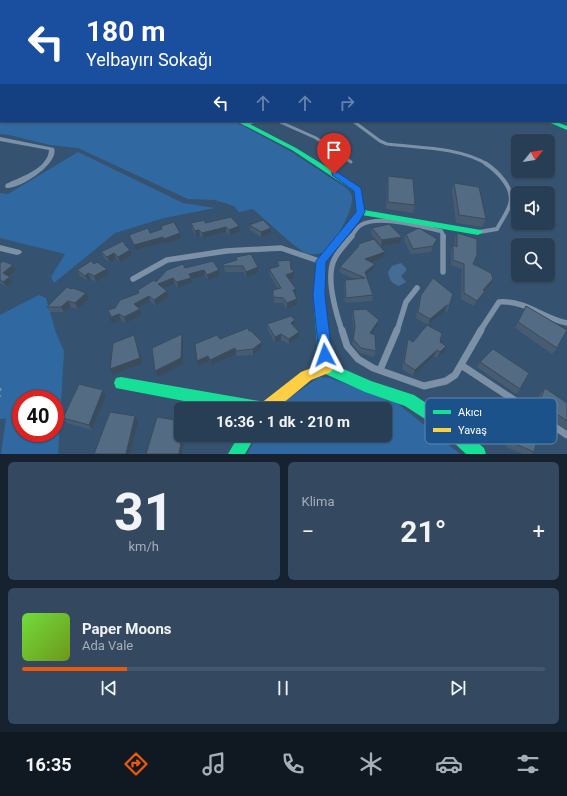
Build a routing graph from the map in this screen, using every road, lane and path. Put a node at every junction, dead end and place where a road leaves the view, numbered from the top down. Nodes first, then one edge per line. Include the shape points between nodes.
1 (242, 122) edge
2 (281, 122) edge
3 (354, 122) edge
4 (552, 122) edge
5 (567, 128) edge
6 (0, 139) edge
7 (351, 162) dead end
8 (9, 186) dead end
9 (360, 212) junction
10 (478, 232) joint
11 (0, 248) edge
12 (17, 252) dead end
13 (321, 261) junction
14 (443, 272) dead end
15 (133, 279) dead end
16 (416, 288) dead end
17 (567, 323) edge
18 (461, 365) junction
19 (326, 368) junction
20 (380, 370) junction
21 (121, 383) dead end
22 (0, 391) edge
23 (0, 397) edge
24 (511, 398) edge
25 (226, 402) edge
26 (274, 402) edge
27 (425, 410) edge
28 (557, 428) edge
29 (567, 435) edge
30 (244, 442) edge
31 (467, 444) edge
32 (236, 454) edge
33 (478, 454) edge

1 - 9 street via 294,149 352,185 358,190
2 - 7 lane via 306,131
3 - 10 lane via 387,144 458,152 487,164 507,185 511,200 497,229
4 - 5 street
6 - 8 street via 52,149 53,154 50,161 41,168
9 - 10 street
9 - 13 street
11 - 12 street
13 - 15 lane via 281,248 226,251 167,260
13 - 19 street via 319,295
14 - 20 lane via 444,237 441,231 381,220 360,225 334,259 330,275 338,318 347,346 358,359
16 - 20 lane via 406,302 394,340
17 - 18 lane via 521,303 510,300 500,302
18 - 20 lane via 446,381 424,386
18 - 24 lane
19 - 26 street via 306,376
19 - 27 street via 409,400
21 - 25 street
22 - 23 path
28 - 29 lane
30 - 32 street
31 - 33 street

